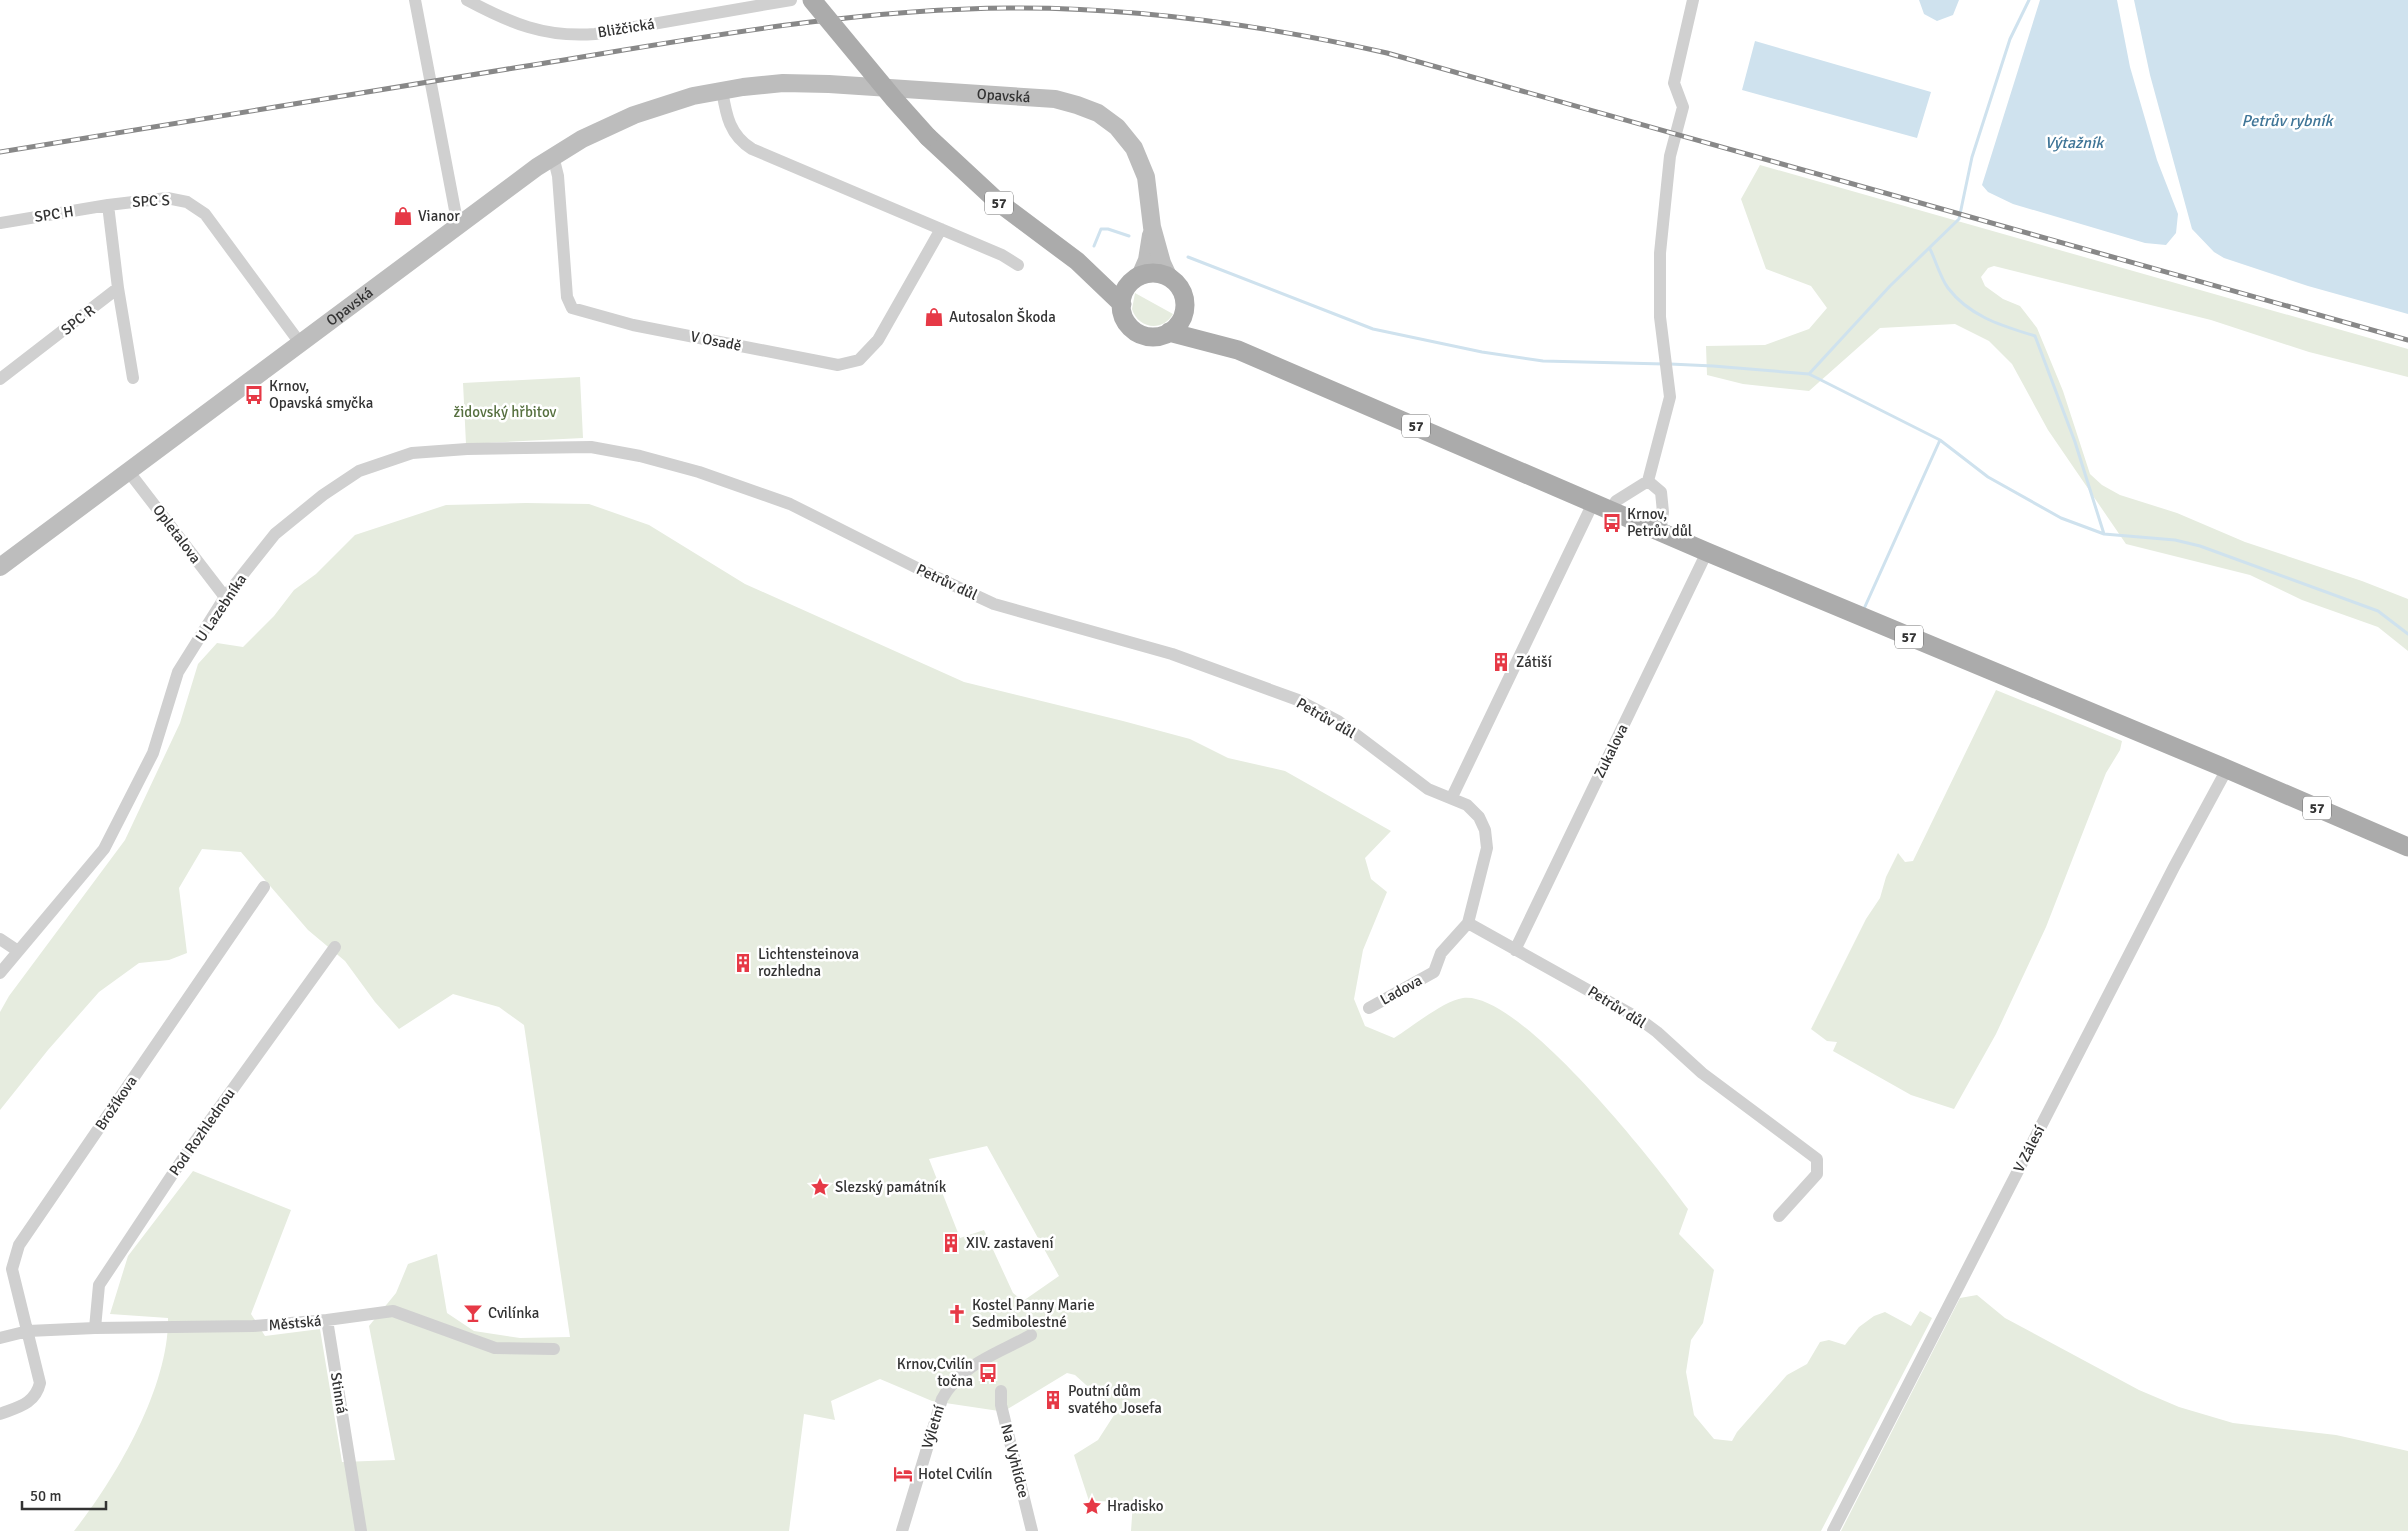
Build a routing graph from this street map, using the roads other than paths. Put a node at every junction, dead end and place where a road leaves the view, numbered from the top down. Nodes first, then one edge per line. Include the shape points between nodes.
1 (415, 0) edge
2 (467, 0) edge
3 (791, 0) edge
4 (812, 0) edge
5 (1693, 0) edge
6 (722, 90) junction
7 (553, 156) junction
8 (108, 204) junction
9 (0, 223) edge
10 (458, 226) junction
11 (1152, 227) junction
12 (941, 229) junction
13 (1077, 261) junction
14 (1018, 265) dead end
15 (1168, 276) junction
16 (1138, 277) junction
17 (118, 288) junction
18 (1122, 304) junction
19 (1185, 309) junction
20 (1169, 332) junction
21 (300, 343) junction
22 (1238, 350) junction
23 (133, 378) dead end
24 (0, 379) edge
25 (591, 448) joint
26 (129, 472) junction
27 (1648, 480) junction
28 (1593, 503) junction
29 (1610, 511) junction
30 (1660, 532) junction
31 (1706, 552) junction
32 (0, 567) edge
33 (225, 597) junction
34 (2226, 769) junction
35 (1452, 797) junction
36 (2408, 847) edge
37 (264, 887) dead end
38 (1468, 923) junction
39 (0, 939) edge
40 (335, 946) dead end
41 (1515, 950) junction
42 (18, 951) junction
43 (0, 973) edge
44 (1368, 1008) dead end
45 (1779, 1216) dead end
46 (327, 1320) junction
47 (95, 1328) junction
48 (28, 1331) junction
49 (1030, 1335) dead end
50 (0, 1338) edge
51 (554, 1350) dead end
52 (1001, 1391) dead end
53 (0, 1414) edge
54 (361, 1531) edge
55 (902, 1531) edge
56 (1032, 1531) edge
57 (1833, 1531) edge

1 - 10 street via 452,208
2 - 3 street, Bližčická via 535,30 555,35 580,35
4 - 13 main road, 57, bridge via 928,137 1004,207
5 - 27 street via 1674,83 1683,107 1670,156 1660,253 1660,318 1670,397
6 - 7 main road, Opavská via 634,114
6 - 11 main road, Opavská via 774,84 829,84 1041,97 1077,104 1108,120 1134,148 1148,183
6 - 12 street via 729,123 748,146
7 - 10 main road, Opavská
7 - 12 street, V Osadě via 558,176 567,297 572,308 633,325 838,365 859,360 878,340
8 - 9 street, SPC H
8 - 17 street
8 - 21 street, SPC S via 167,198 188,202 205,214
10 - 21 main road, Opavská
11 - 15 main road, Opavská
11 - 16 main road via 1147,260
12 - 14 street
13 - 16 main road, 57 via 1113,276
13 - 18 main road, 57
15 - 16 main road, 57 via 1157,273
15 - 19 main road, 57 via 1183,292
16 - 18 main road via 1124,292
17 - 23 street
17 - 24 street, SPC R
18 - 20 main road, 57 via 1125,320 1137,332 1153,337
19 - 20 main road via 1178,325
19 - 22 main road, 57 via 1202,327
20 - 22 main road, 57
21 - 26 main road, Opavská
22 - 28 main road, 57
25 - 33 street, U Lazebníka via 412,453 359,471 275,534
25 - 35 street, Petrův důl via 640,456 699,472 790,504 994,604 1172,654 1298,700 1338,721 1428,789
26 - 32 main road, Opavská
26 - 33 street, Opletalova
27 - 29 street via 1616,501
27 - 30 street via 1661,492
28 - 29 main road, 57
28 - 35 street
29 - 30 main road, 57
30 - 31 main road, 57
31 - 34 main road, 57
31 - 41 street, Zukalova
33 - 42 street, U Lazebníka via 178,672 153,753 104,848
34 - 36 main road, 57
34 - 57 street, V Zálesí
35 - 38 street, Petrův důl via 1467,805 1479,817 1485,830 1487,848
37 - 48 street, Brožíkova via 19,1245 12,1269
38 - 41 street, Petrův důl
38 - 44 street, Ladova via 1441,953 1434,972
39 - 42 street
40 - 47 street, Pod Rozhlednou via 186,1154 99,1285
41 - 45 street, Petrův důl via 1638,1018 1702,1072 1817,1159 1817,1174
42 - 43 street, U Lazebníka
46 - 47 street, Městská via 253,1326
46 - 51 street, Městská via 393,1311 495,1348
46 - 54 street, Stinná
47 - 48 street, Městská
48 - 50 street, Městská
48 - 53 street via 40,1384 38,1393 28,1403
49 - 55 street, Výletní via 974,1364 955,1378 942,1399
52 - 56 street, Na Vyhlídce via 1001,1405

